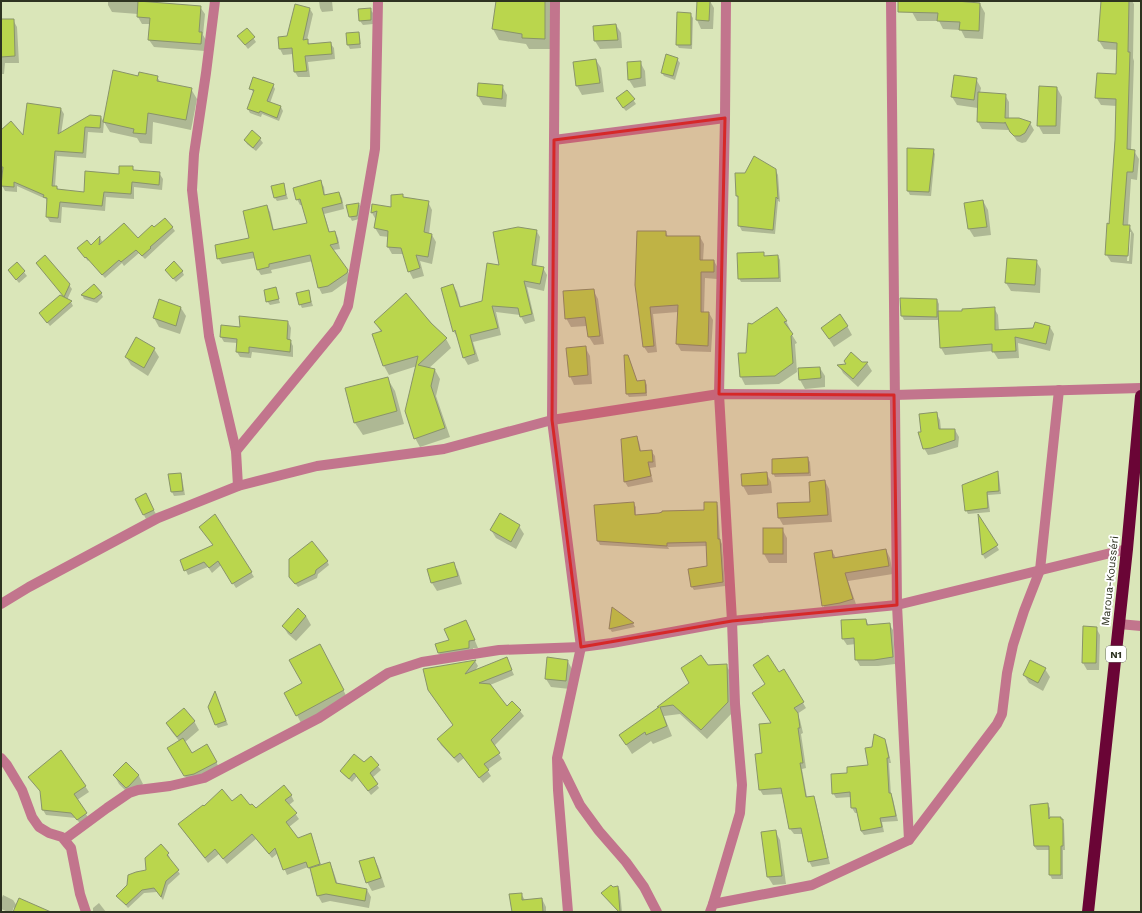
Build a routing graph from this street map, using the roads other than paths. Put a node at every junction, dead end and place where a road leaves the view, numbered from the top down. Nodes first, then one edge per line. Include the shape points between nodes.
1 (214, 1) edge
2 (378, 1) edge
3 (554, 1) edge
4 (726, 1) edge
5 (892, 1) edge
6 (725, 118) junction
7 (554, 140) junction
8 (1141, 388) edge
9 (1059, 390) junction
10 (719, 394) junction
11 (894, 395) junction
12 (1141, 396) edge
13 (552, 420) junction
14 (236, 451) junction
15 (238, 486) junction
16 (1127, 549) junction
17 (1040, 570) junction
18 (1, 604) edge
19 (897, 605) junction
20 (732, 621) junction
21 (1119, 624) junction
22 (1141, 626) edge
23 (581, 646) junction
24 (1, 758) edge
25 (557, 758) junction
26 (65, 839) junction
27 (909, 840) junction
28 (712, 908) edge
29 (86, 912) edge
30 (568, 912) edge
31 (657, 912) edge
32 (1088, 912) edge

1 - 14 street via 194,154 192,190 209,336
2 - 14 street via 375,149 348,306 337,328
3 - 7 street
4 - 6 street
5 - 11 street
6 - 7 street
6 - 10 street
7 - 13 street
8 - 9 street
9 - 11 street
9 - 17 street
10 - 11 street
10 - 13 street
10 - 20 street
11 - 19 street
12 - 16 highway, Maroua-Kousséri / N1
13 - 15 street via 444,449 317,466
13 - 23 street
14 - 15 street
15 - 18 street via 158,518
16 - 17 street
16 - 21 highway, Maroua-Kousséri / N1
17 - 19 street
17 - 27 street via 1013,645 1002,714 998,724
19 - 20 street
19 - 27 street
20 - 23 street via 612,643
20 - 28 street via 734,704 742,785 740,813
21 - 22 street
21 - 32 highway, Maroua-Kousséri / N1
23 - 25 street
23 - 26 street via 499,650 422,662 388,673 319,718 204,778 129,793
24 - 26 street via 22,790 39,827
25 - 30 street
25 - 31 street via 580,805 644,887
26 - 29 street via 71,848
27 - 28 street via 812,885

